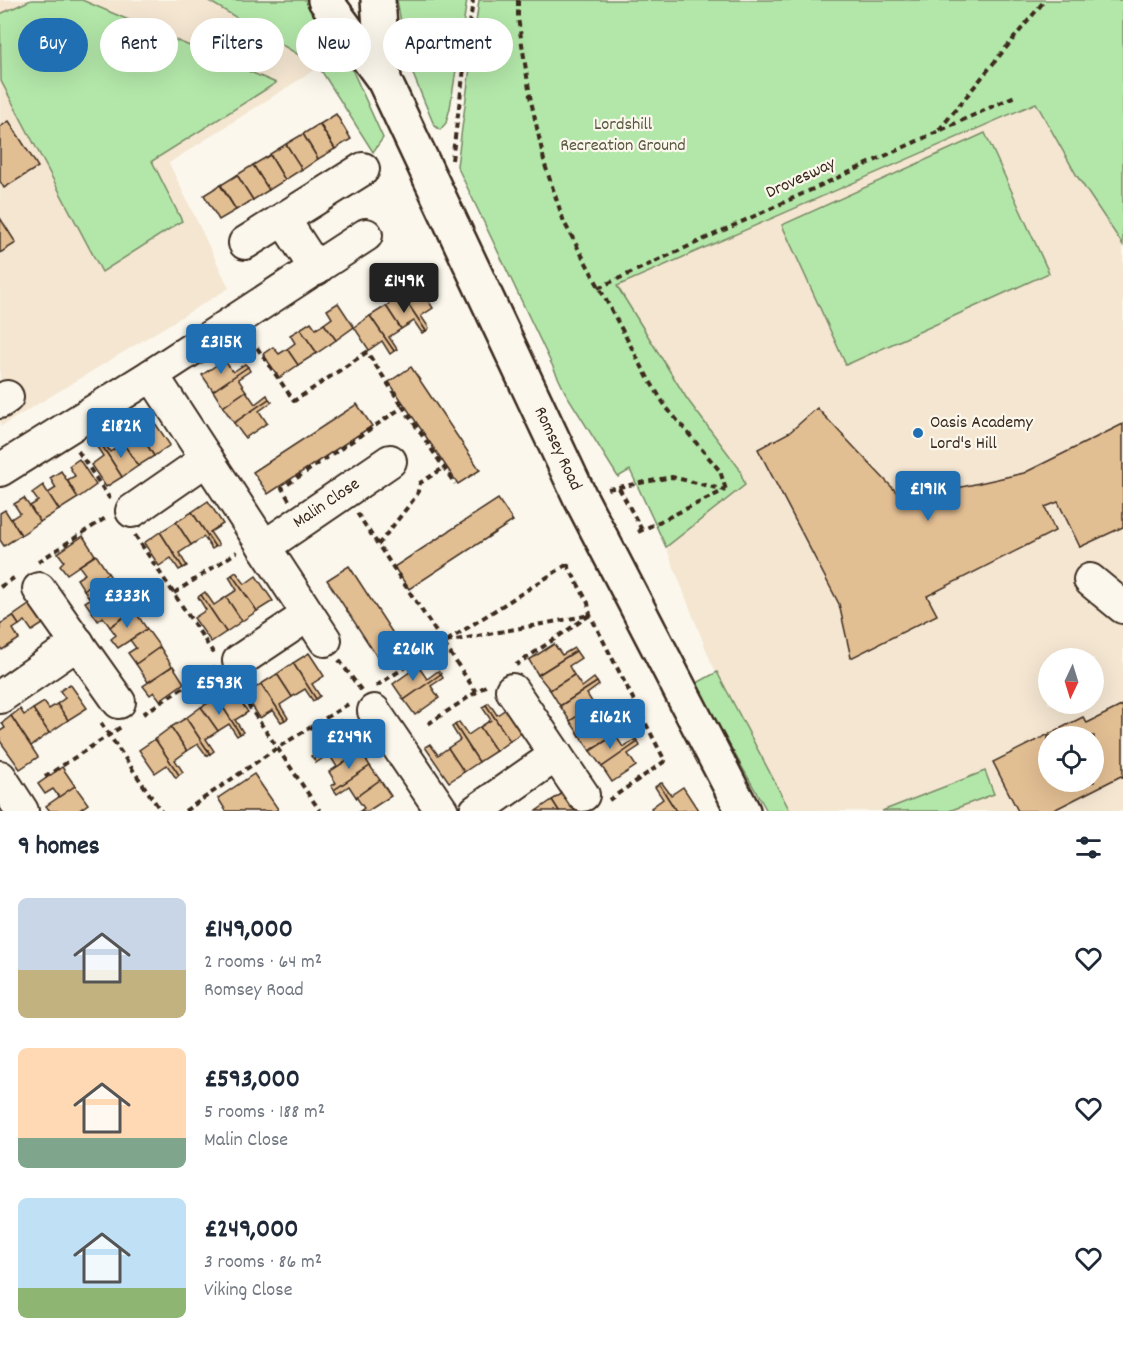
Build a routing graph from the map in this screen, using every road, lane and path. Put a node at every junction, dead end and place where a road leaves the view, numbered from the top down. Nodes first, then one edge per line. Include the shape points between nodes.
1 (325, 0) edge
2 (378, 0) edge
3 (473, 0) edge
4 (518, 0) edge
5 (1045, 0) edge
6 (384, 80) junction
7 (1015, 96) dead end
8 (938, 131) junction
9 (452, 167) dead end
10 (363, 169) dead end
11 (284, 220) junction
12 (366, 235) dead end
13 (245, 243) dead end
14 (316, 269) junction
15 (598, 288) junction
16 (238, 320) junction
17 (152, 375) junction
18 (403, 407) dead end
19 (64, 430) junction
20 (207, 459) junction
21 (390, 461) dead end
22 (3, 462) edge
23 (446, 466) dead end
24 (603, 479) dead end
25 (619, 488) junction
26 (608, 489) junction
27 (726, 490) junction
28 (613, 499) dead end
29 (120, 514) junction
30 (361, 519) dead end
31 (378, 545) junction
32 (251, 549) junction
33 (29, 577) junction
34 (1089, 580) dead end
35 (0, 587) edge
36 (174, 593) junction
37 (1123, 607) edge
38 (590, 615) junction
39 (316, 627) junction
40 (78, 643) junction
41 (442, 643) junction
42 (229, 666) junction
43 (507, 678) junction
44 (476, 692) junction
45 (0, 696) edge
46 (366, 698) junction
47 (108, 709) joint
48 (428, 724) dead end
49 (278, 748) junction
50 (556, 756) junction
51 (593, 800) joint
52 (160, 811) edge
53 (185, 811) edge
54 (320, 811) edge
55 (442, 811) edge
56 (476, 811) edge
57 (742, 811) edge

1 - 6 main road, Romsey Road
2 - 6 main road, Romsey Road
3 - 9 path
4 - 15 path via 521,42 545,165 564,222
5 - 8 path
6 - 57 main road, Romsey Road via 580,497
7 - 8 path, Drovesway
8 - 15 path, Drovesway
10 - 11 street
11 - 13 street
11 - 14 street
12 - 14 street
14 - 16 street
15 - 27 path via 666,408 720,471
16 - 17 street
16 - 18 path via 294,402 367,352
17 - 19 street
17 - 20 street
19 - 22 street
19 - 29 path
20 - 29 street
20 - 32 street
21 - 32 street, Malin Close
23 - 31 path via 420,483 417,495
24 - 26 path
25 - 26 path
25 - 27 path via 672,477
25 - 27 path via 640,531
26 - 28 path
29 - 33 path
29 - 36 path
30 - 31 path
31 - 41 path
32 - 36 path
32 - 39 street
33 - 35 path
33 - 40 street
34 - 37 street
36 - 42 path
38 - 41 path
38 - 41 path via 569,563
38 - 43 path
38 - 51 path via 665,761
39 - 42 street
39 - 46 path
40 - 45 street
40 - 47 street
41 - 44 path
41 - 46 path
42 - 49 path
43 - 44 path
43 - 50 street
44 - 48 path
46 - 49 path
46 - 55 street
47 - 52 path
49 - 53 path
49 - 54 path
50 - 51 street
50 - 56 street

